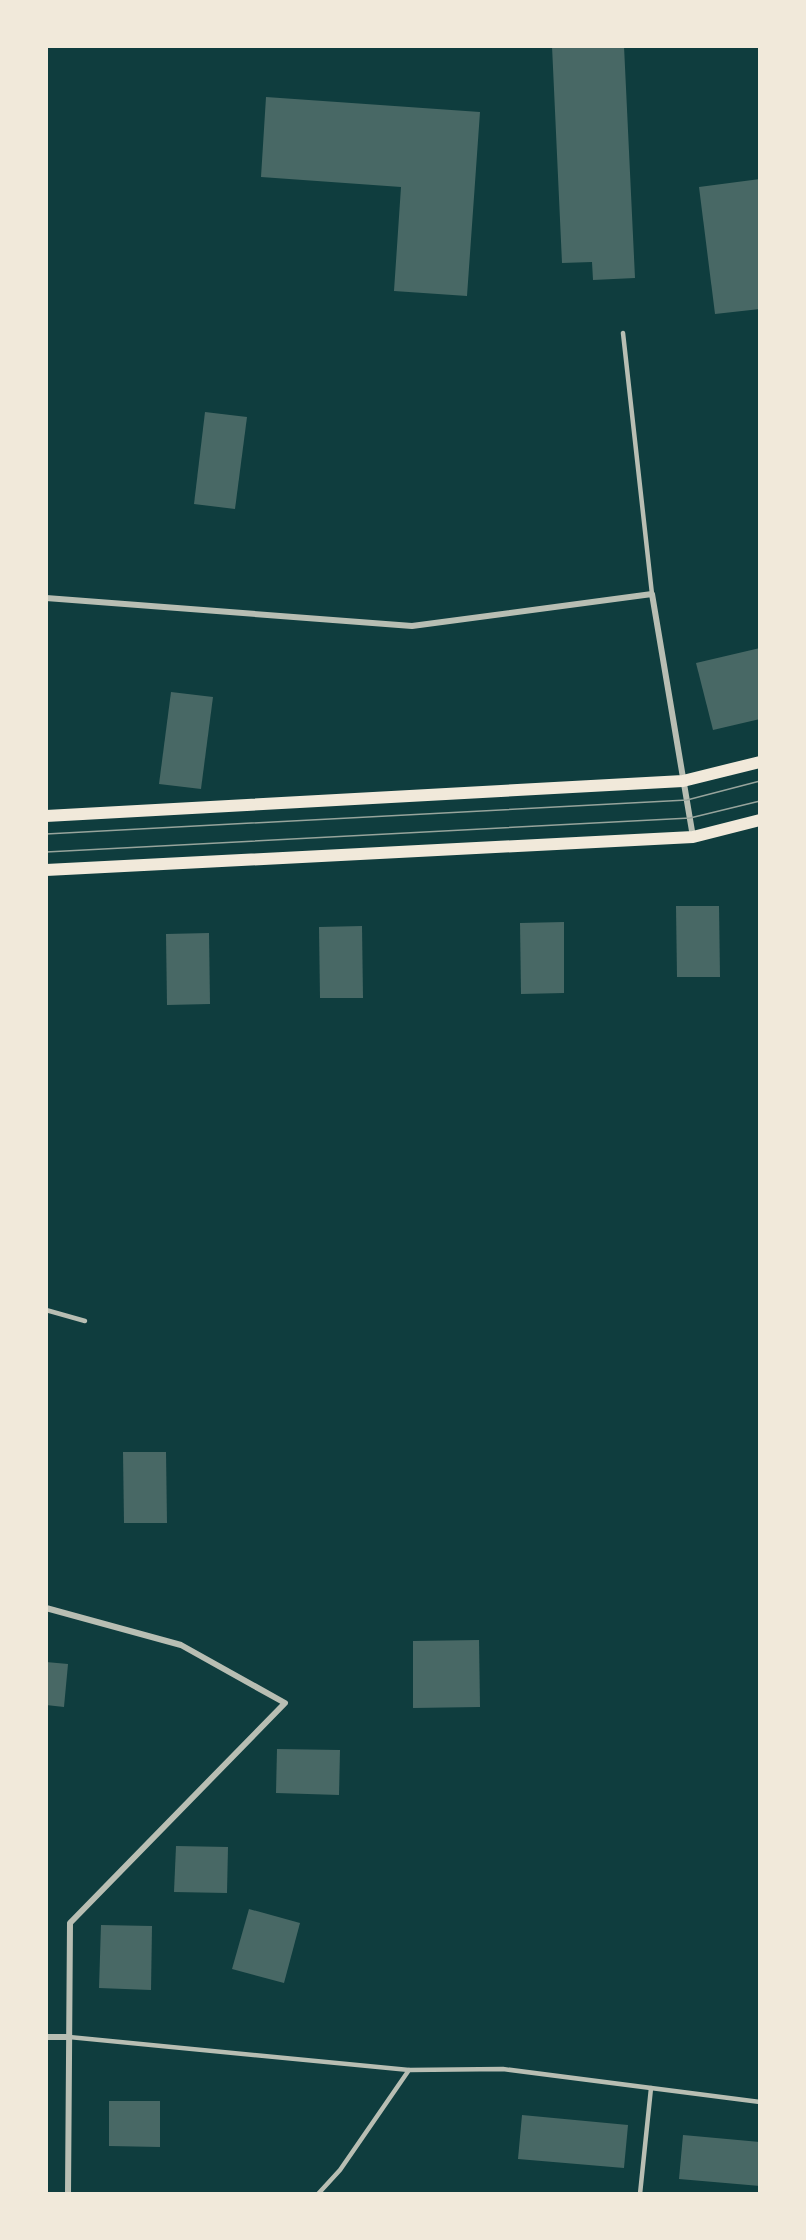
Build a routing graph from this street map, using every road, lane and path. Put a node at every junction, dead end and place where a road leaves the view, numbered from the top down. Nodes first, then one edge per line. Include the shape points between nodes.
1 (623, 333) dead end
2 (652, 594) junction
3 (46, 598) edge
4 (759, 762) edge
5 (683, 781) junction
6 (46, 816) edge
7 (759, 820) edge
8 (693, 837) junction
9 (46, 870) edge
10 (46, 1310) edge
11 (85, 1321) dead end
12 (46, 1608) edge
13 (46, 2037) edge
14 (69, 2037) junction
15 (409, 2070) junction
16 (651, 2088) junction
17 (759, 2102) edge
18 (68, 2193) edge
19 (318, 2193) edge
20 (640, 2193) edge

1 - 2 lane
2 - 3 street via 412,626
2 - 5 street
4 - 5 main road
5 - 6 main road
5 - 8 street
7 - 8 main road
8 - 9 main road
10 - 11 lane
12 - 14 street via 181,1646 285,1703 70,1923
13 - 14 street
14 - 15 lane
14 - 18 street
15 - 16 lane via 503,2069
15 - 19 lane via 340,2170
16 - 17 lane
16 - 20 lane

